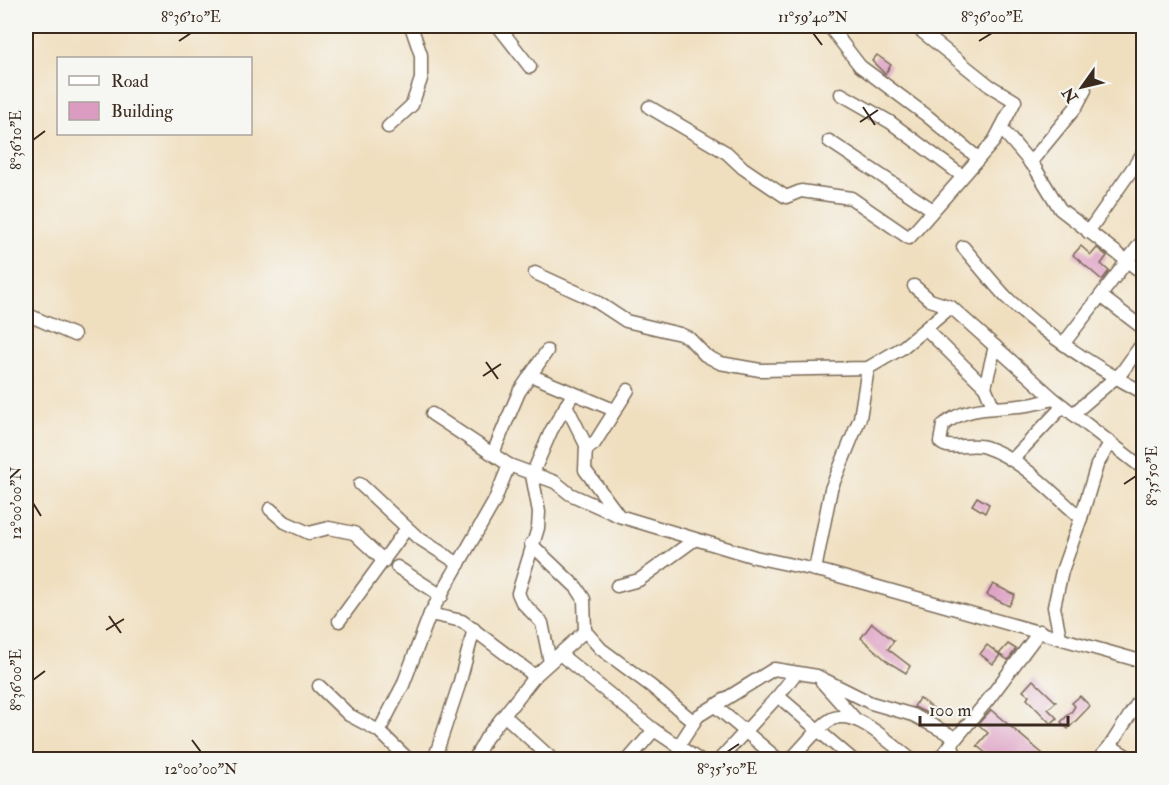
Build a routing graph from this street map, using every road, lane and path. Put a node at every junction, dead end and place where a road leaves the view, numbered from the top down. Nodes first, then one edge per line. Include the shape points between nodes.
1 (411, 26) edge
2 (498, 26) edge
3 (829, 26) edge
4 (915, 26) edge
5 (530, 67) dead end
6 (1085, 90) dead end
7 (841, 94) dead end
8 (649, 107) dead end
9 (388, 128) dead end
10 (1001, 128) junction
11 (829, 141) dead end
12 (1143, 152) edge
13 (978, 158) junction
14 (1030, 163) junction
15 (961, 175) junction
16 (933, 210) junction
17 (1088, 232) junction
18 (1143, 239) edge
19 (963, 247) dead end
20 (1127, 262) junction
21 (535, 273) dead end
22 (1143, 274) edge
23 (914, 286) dead end
24 (1101, 296) junction
25 (951, 308) junction
26 (26, 314) edge
27 (1143, 329) edge
28 (927, 330) junction
29 (74, 335) dead end
30 (1143, 341) edge
31 (1064, 343) junction
32 (995, 346) junction
33 (547, 351) dead end
34 (868, 368) junction
35 (530, 375) junction
36 (1116, 379) junction
37 (985, 387) junction
38 (628, 390) dead end
39 (1143, 393) edge
40 (570, 400) junction
41 (993, 406) junction
42 (1064, 406) junction
43 (614, 410) junction
44 (432, 414) dead end
45 (1110, 443) junction
46 (587, 449) junction
47 (493, 453) junction
48 (1012, 460) junction
49 (509, 465) junction
50 (1143, 469) edge
51 (532, 475) junction
52 (360, 484) dead end
53 (270, 509) dead end
54 (620, 516) junction
55 (1082, 518) junction
56 (406, 528) junction
57 (694, 540) junction
58 (531, 544) junction
59 (384, 561) junction
60 (459, 564) junction
61 (398, 567) dead end
62 (815, 570) junction
63 (617, 586) dead end
64 (442, 596) junction
65 (430, 614) junction
66 (339, 621) dead end
67 (474, 629) junction
68 (585, 631) junction
69 (1040, 631) junction
70 (1060, 637) junction
71 (561, 655) junction
72 (550, 662) junction
73 (1143, 662) edge
74 (796, 673) junction
75 (535, 676) junction
76 (817, 676) junction
77 (319, 686) dead end
78 (1143, 693) edge
79 (778, 696) junction
80 (715, 706) junction
81 (506, 716) junction
82 (856, 720) junction
83 (694, 722) junction
84 (654, 730) junction
85 (380, 731) junction
86 (747, 732) junction
87 (818, 732) junction
88 (954, 741) junction
89 (1110, 746) junction
90 (678, 747) junction
91 (409, 759) edge
92 (434, 759) edge
93 (474, 759) edge
94 (553, 759) edge
95 (628, 759) edge
96 (699, 759) edge
97 (719, 759) edge
98 (779, 759) edge
99 (790, 759) edge
100 (854, 759) edge
101 (912, 759) edge
102 (938, 759) edge
103 (957, 759) edge
104 (1098, 759) edge
105 (1133, 759) edge

1 - 9 street via 421,55 421,79 412,105
2 - 5 street
3 - 13 street via 860,66
4 - 10 street via 990,86 1015,100
6 - 14 street via 1076,107
7 - 15 street via 890,122
8 - 16 street via 727,153 786,197 801,191 851,198 909,238
10 - 13 street
10 - 14 street
11 - 16 street
12 - 17 street
13 - 15 street
14 - 17 street via 1060,209
15 - 16 street
17 - 20 street
18 - 20 street
19 - 31 street via 1006,297
20 - 22 street
20 - 24 street
21 - 34 street via 594,300 626,321 680,334 720,363 760,370
23 - 25 street via 930,300
24 - 27 street
24 - 31 street
25 - 28 street
25 - 32 street
26 - 29 street
28 - 34 street
28 - 37 street
30 - 36 street
31 - 36 street
32 - 37 street
32 - 42 street
33 - 35 street
34 - 62 street via 860,418 831,489
35 - 40 street
35 - 47 street
36 - 39 street
36 - 42 street
37 - 41 street
38 - 43 street
40 - 43 street
40 - 46 street
40 - 51 street
41 - 42 street
41 - 48 street via 952,418 943,425 940,442 948,447 983,446
42 - 45 street
42 - 48 street
43 - 46 street
44 - 47 street
45 - 50 street
45 - 55 street via 1096,465
46 - 54 street via 585,470
47 - 49 street
48 - 55 street
49 - 51 street
49 - 60 street via 494,502
51 - 54 street via 555,482 570,494
51 - 58 street via 539,512
52 - 56 street
53 - 59 street via 285,522 309,532 329,528 354,533
54 - 57 street
55 - 70 street via 1062,571 1054,607
56 - 59 street
56 - 60 street
57 - 62 street
57 - 63 street via 639,580
58 - 68 street via 584,599
58 - 72 street via 519,598 542,623
59 - 66 street
60 - 64 street
61 - 64 street
62 - 69 street
64 - 65 street
65 - 67 street via 462,621
65 - 85 street
67 - 75 street
67 - 92 street
68 - 71 street
68 - 83 street via 601,649
69 - 70 street
69 - 88 street
70 - 73 street
71 - 72 street
71 - 84 street
72 - 75 street
74 - 76 street
74 - 79 street
74 - 80 street via 771,670
75 - 81 street
76 - 82 street
76 - 88 street via 871,703 913,715
77 - 85 street via 349,715
78 - 89 street
79 - 86 street
79 - 87 street
80 - 83 street
80 - 86 street
81 - 93 street
81 - 94 street
82 - 87 street via 834,718
82 - 101 street
83 - 90 street
84 - 90 street
84 - 95 street
85 - 91 street
86 - 97 street
86 - 98 street
87 - 99 street
87 - 100 street
88 - 102 street
88 - 103 street
89 - 104 street
89 - 105 street
90 - 96 street

